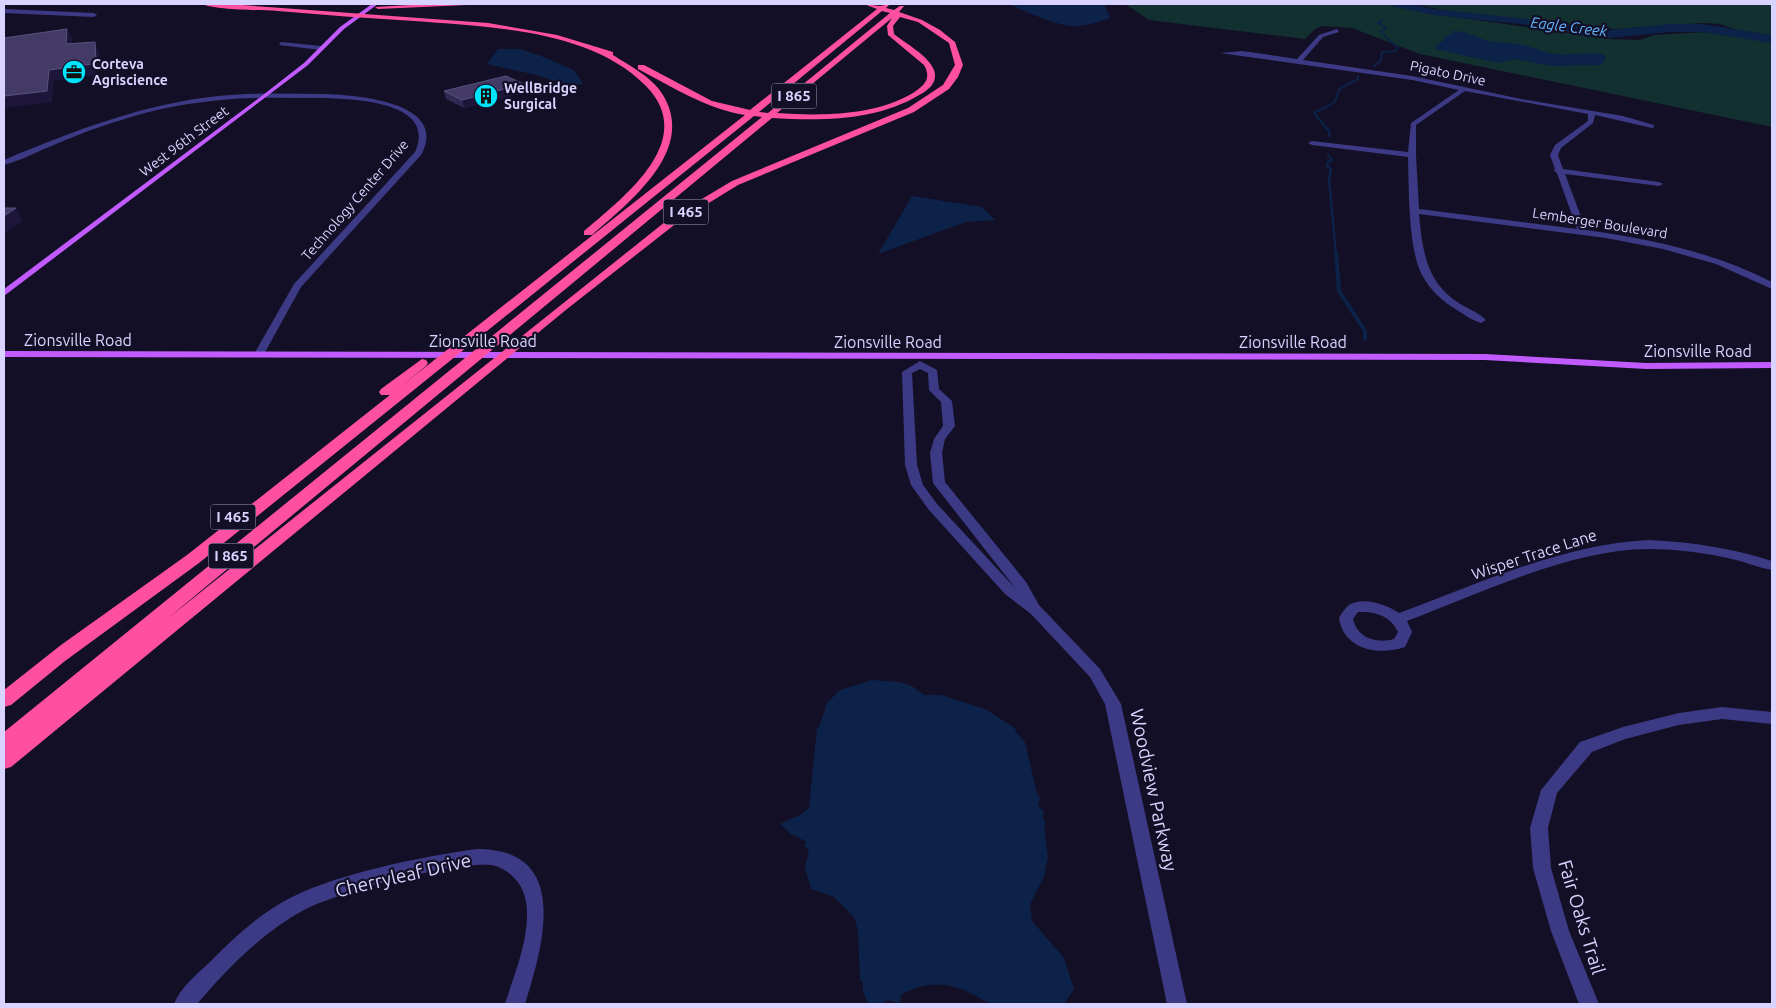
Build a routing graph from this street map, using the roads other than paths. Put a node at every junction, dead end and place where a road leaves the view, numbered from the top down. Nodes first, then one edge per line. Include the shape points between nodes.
1 (206, 4) edge
2 (294, 4) edge
3 (375, 4) edge
4 (486, 4) edge
5 (867, 4) edge
6 (887, 4) edge
7 (906, 4) edge
8 (355, 6) dead end
9 (346, 10) junction
10 (4, 11) edge
11 (94, 15) dead end
12 (1337, 31) dead end
13 (281, 44) dead end
14 (318, 51) junction
15 (600, 51) junction
16 (1223, 53) dead end
17 (1299, 61) junction
18 (1464, 89) junction
19 (265, 96) junction
20 (1592, 113) junction
21 (1652, 126) dead end
22 (1312, 143) dead end
23 (1412, 155) junction
24 (4, 163) edge
25 (1558, 171) junction
26 (1659, 184) dead end
27 (1416, 211) junction
28 (1582, 232) junction
29 (1772, 286) edge
30 (4, 292) edge
31 (1481, 320) dead end
32 (4, 354) edge
33 (259, 354) junction
34 (920, 360) junction
35 (1772, 365) edge
36 (1772, 566) edge
37 (1036, 610) junction
38 (1398, 619) dead end
39 (60, 656) junction
40 (4, 700) edge
41 (1772, 718) edge
42 (7, 740) edge
43 (4, 761) edge
44 (184, 1004) edge
45 (516, 1004) edge
46 (1177, 1004) edge
47 (1589, 1004) edge

1 - 9 highway, I 465
2 - 9 highway, I 465
3 - 14 main road, West 96th Street
4 - 8 highway
5 - 43 highway, I 465 via 914,18 952,42 959,65 954,77 939,93 900,114 762,170 704,200 649,238
6 - 39 highway, I 865 via 193,559
7 - 15 highway via 891,24 890,33 929,67 932,78 925,89 906,100 874,110 792,117 733,110
7 - 42 highway, I 865
9 - 15 highway, I 465 via 374,16 510,28 557,37
10 - 11 street
12 - 17 street via 1322,36
13 - 14 street
14 - 19 main road, West 96th Street
15 - 39 highway, I 465 via 641,74 660,94 667,108 669,129 662,154 644,180 594,228
16 - 17 street, Pigato Drive
17 - 18 street, Pigato Drive
18 - 20 street, Pigato Drive
18 - 23 street via 1413,124
19 - 24 street, Technology Center Drive via 210,99 121,117 73,133
19 - 30 main road, West 96th Street
19 - 33 street, Technology Center Drive via 351,98 389,105 414,118 422,129 424,140 418,153 297,286
20 - 21 street, Pigato Drive
20 - 25 street via 1591,122 1558,147 1554,155
22 - 23 street
23 - 27 street
25 - 26 street
25 - 28 street
27 - 28 street, Lemberger Boulevard
27 - 31 street via 1420,258 1426,274 1451,304
28 - 29 street, Lemberger Boulevard via 1692,254
32 - 33 main road, Zionsville Road
33 - 34 main road, Zionsville Road
34 - 35 main road, Zionsville Road via 1485,357 1618,365
34 - 37 street, Woodview Parkway via 933,372 934,390 946,401 949,426 936,443 935,465 939,483 1021,585
34 - 37 street, Woodview Parkway via 906,372 911,465 917,485 1010,591
36 - 38 street, Wisper Trace Lane via 1748,557 1671,546 1612,548 1543,567
37 - 46 street, Woodview Parkway via 1095,673 1113,704
39 - 40 highway, I 465
41 - 47 street, Fair Oaks Trail via 1722,713 1679,719 1623,733 1586,747 1549,790 1539,828 1542,868 1560,931
44 - 45 street, Cherryleaf Drive via 232,951 300,903 342,888 471,856 507,862 520,871 530,886 535,906 535,927

